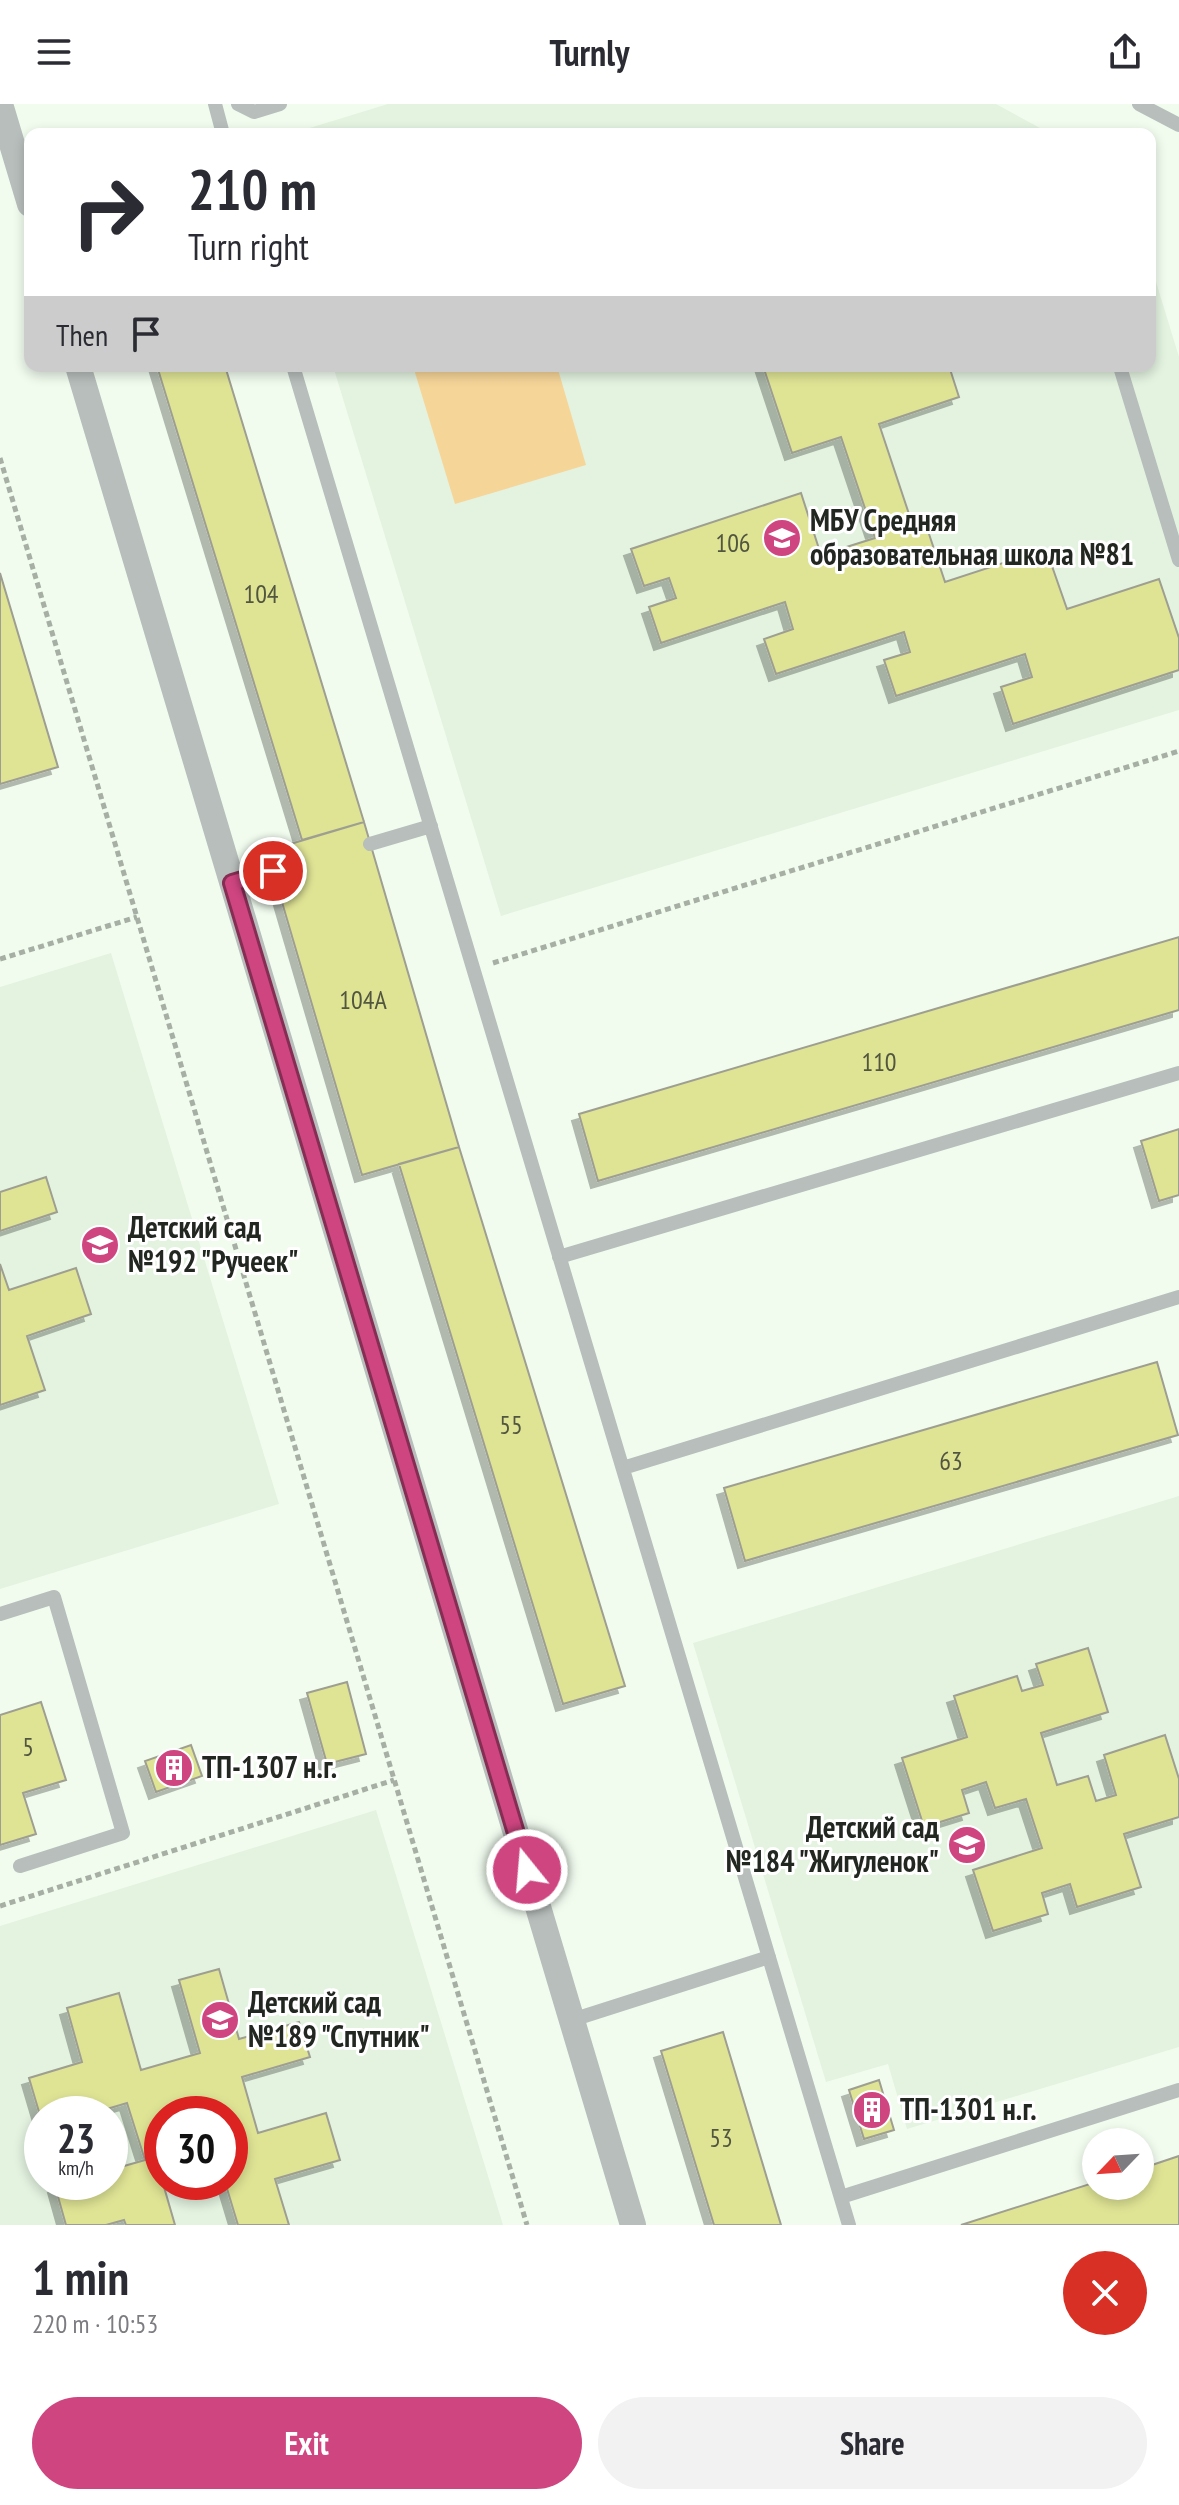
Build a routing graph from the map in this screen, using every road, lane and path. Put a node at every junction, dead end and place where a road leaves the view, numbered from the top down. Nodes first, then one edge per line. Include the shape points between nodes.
1 (0, 104) edge
2 (215, 104) edge
3 (238, 104) edge
4 (280, 104) edge
5 (1139, 104) edge
6 (1179, 125) edge
7 (221, 128) edge
8 (24, 184) edge
9 (80, 372) edge
10 (295, 372) edge
11 (1122, 372) edge
12 (0, 458) edge
13 (1179, 560) edge
14 (1179, 751) edge
15 (431, 826) junction
16 (370, 844) dead end
17 (273, 871) dead end
18 (232, 883) junction
19 (137, 917) junction
20 (0, 959) edge
21 (473, 969) junction
22 (1179, 1073) edge
23 (559, 1257) junction
24 (1179, 1297) edge
25 (623, 1468) junction
26 (0, 1614) edge
27 (394, 1780) junction
28 (20, 1866) dead end
29 (0, 1906) edge
30 (769, 1957) junction
31 (572, 2020) junction
32 (1179, 2090) edge
33 (841, 2197) junction
34 (527, 2225) edge
35 (633, 2225) edge
36 (849, 2225) edge

1 - 8 street
2 - 7 lane
3 - 4 lane via 254,112
5 - 6 lane
9 - 18 street
10 - 15 lane
11 - 13 lane
12 - 19 path
14 - 21 path
15 - 16 lane
15 - 21 lane
17 - 18 lane
18 - 31 street
19 - 20 path
19 - 27 path
21 - 23 lane
22 - 23 lane
23 - 25 lane
24 - 25 lane
25 - 30 lane
26 - 28 lane via 54,1597 123,1833
27 - 29 path
27 - 34 path
30 - 31 lane
30 - 33 lane
31 - 35 street
32 - 33 lane
33 - 36 lane

